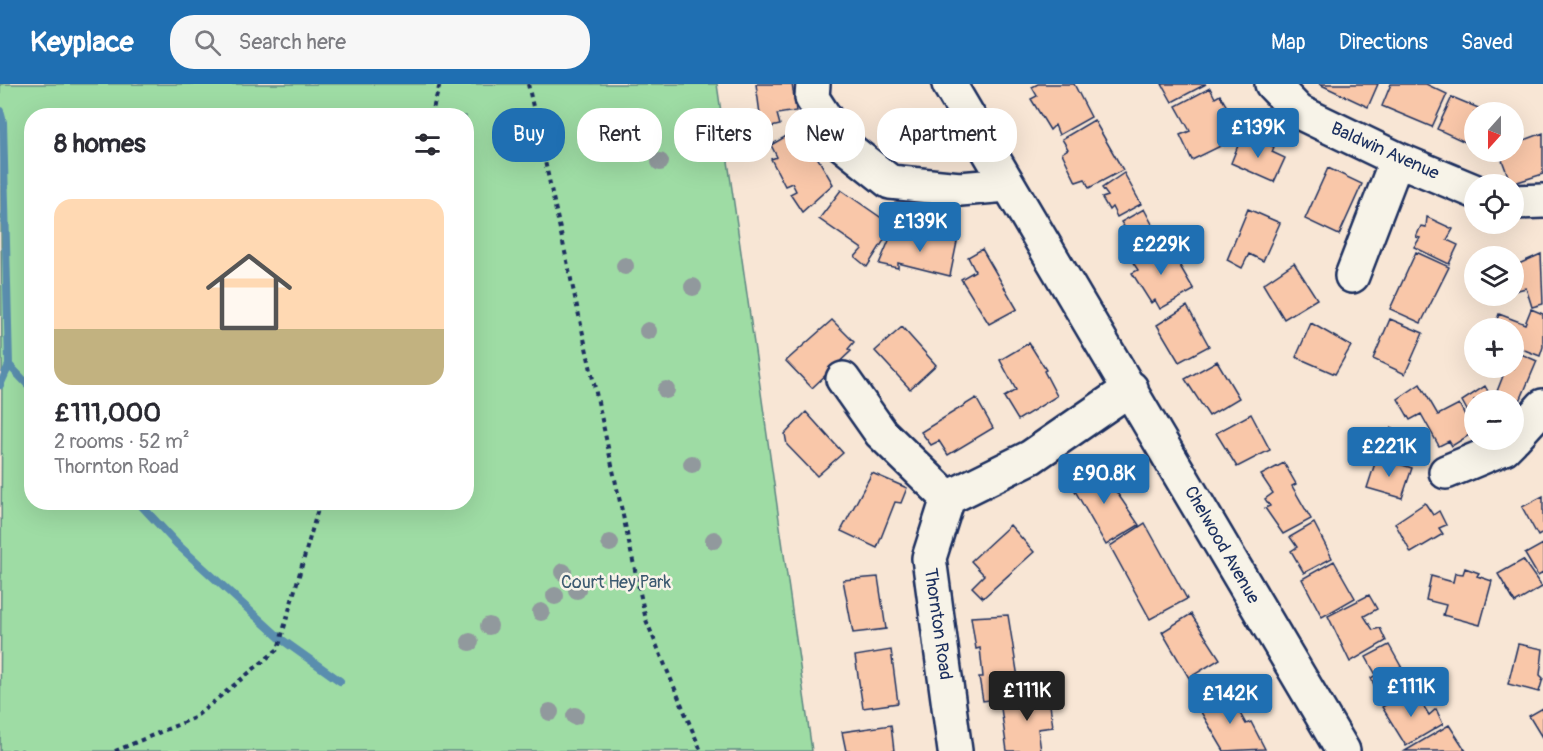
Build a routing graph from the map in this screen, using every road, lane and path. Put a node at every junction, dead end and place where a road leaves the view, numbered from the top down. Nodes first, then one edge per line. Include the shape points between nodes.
1 (440, 84) edge
2 (528, 84) edge
3 (813, 84) edge
4 (950, 84) edge
5 (1272, 84) edge
6 (433, 108) edge
7 (1397, 159) junction
8 (1007, 185) junction
9 (1464, 187) edge
10 (1543, 201) edge
11 (1524, 202) edge
12 (1352, 276) dead end
13 (843, 379) dead end
14 (1131, 388) junction
15 (1543, 406) edge
16 (1524, 427) edge
17 (1499, 450) edge
18 (1446, 472) dead end
19 (948, 498) junction
20 (318, 510) edge
21 (11, 751) edge
22 (23, 751) edge
23 (115, 751) edge
24 (701, 751) edge
25 (955, 751) edge
26 (1343, 751) edge

1 - 6 path
2 - 24 path via 646,620
3 - 8 street via 812,99 842,144 890,182 960,189
4 - 8 street, Chelwood Avenue
5 - 7 street, Baldwin Avenue via 1299,112
7 - 9 street, Baldwin Avenue
7 - 12 street
8 - 14 street, Chelwood Avenue
10 - 11 street
13 - 19 street via 881,433
14 - 19 street via 1031,457
14 - 26 street, Chelwood Avenue
15 - 16 street
17 - 18 street
19 - 25 street, Thornton Road via 929,558
20 - 23 path via 278,649 194,718
21 - 22 path

